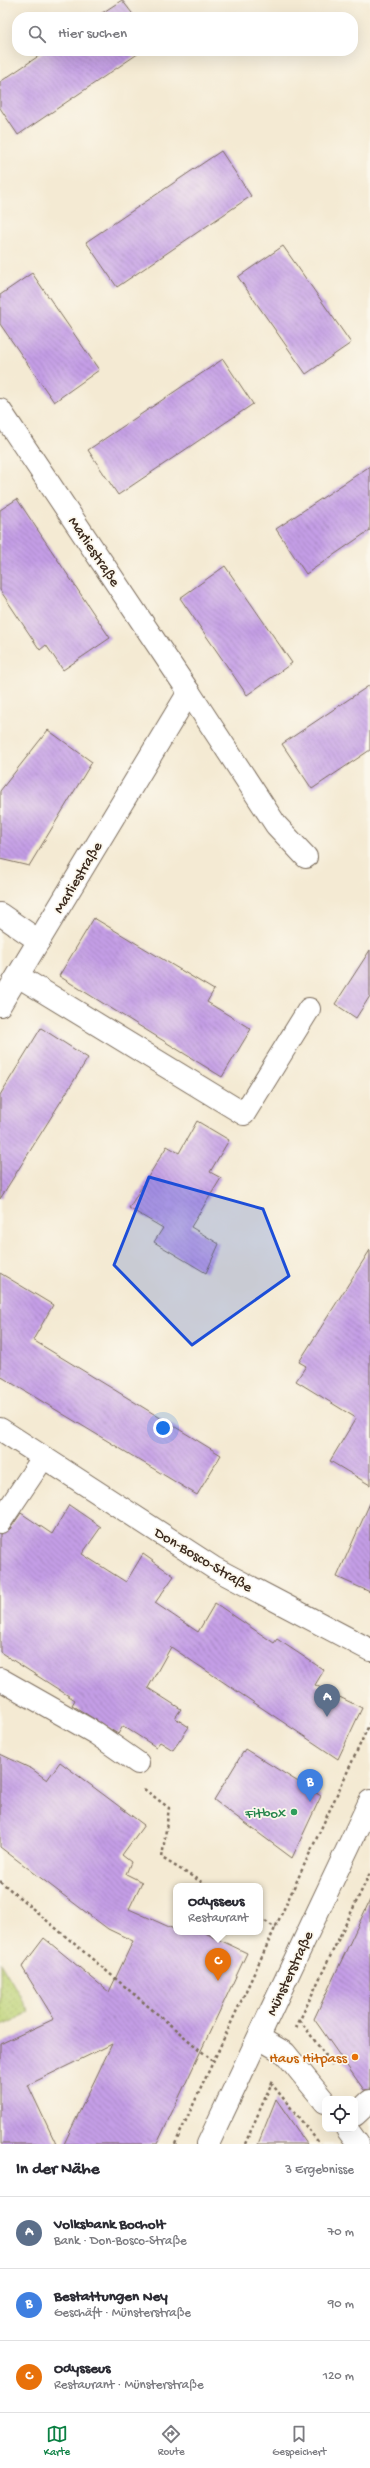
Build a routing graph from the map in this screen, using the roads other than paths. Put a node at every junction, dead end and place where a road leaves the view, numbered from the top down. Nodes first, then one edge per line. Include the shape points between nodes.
1 (0, 410) edge
2 (189, 692) junction
3 (306, 857) dead end
4 (0, 914) edge
5 (38, 940) junction
6 (18, 976) junction
7 (0, 1005) edge
8 (308, 1009) dead end
9 (0, 1429) edge
10 (43, 1458) junction
11 (0, 1522) edge
12 (370, 1650) edge
13 (0, 1679) edge
14 (138, 1763) dead end
15 (370, 1801) edge
16 (258, 2038) junction
17 (322, 2098) edge
18 (370, 2101) edge
19 (358, 2112) edge
20 (349, 2132) edge
21 (208, 2144) edge
22 (358, 2144) edge

1 - 2 street, Marliestraße
2 - 3 street, Marliestraße via 276,825
2 - 5 street, Marliestraße
4 - 5 street
5 - 6 street
6 - 7 street
6 - 8 street via 244,1114
9 - 10 street, Don-Bosco-Straße
10 - 11 street
10 - 12 street, Don-Bosco-Straße via 214,1568
13 - 14 street via 95,1733
15 - 16 street, Münsterstraße
16 - 17 street via 285,2053
16 - 21 street, Münsterstraße
18 - 19 street
20 - 22 street

